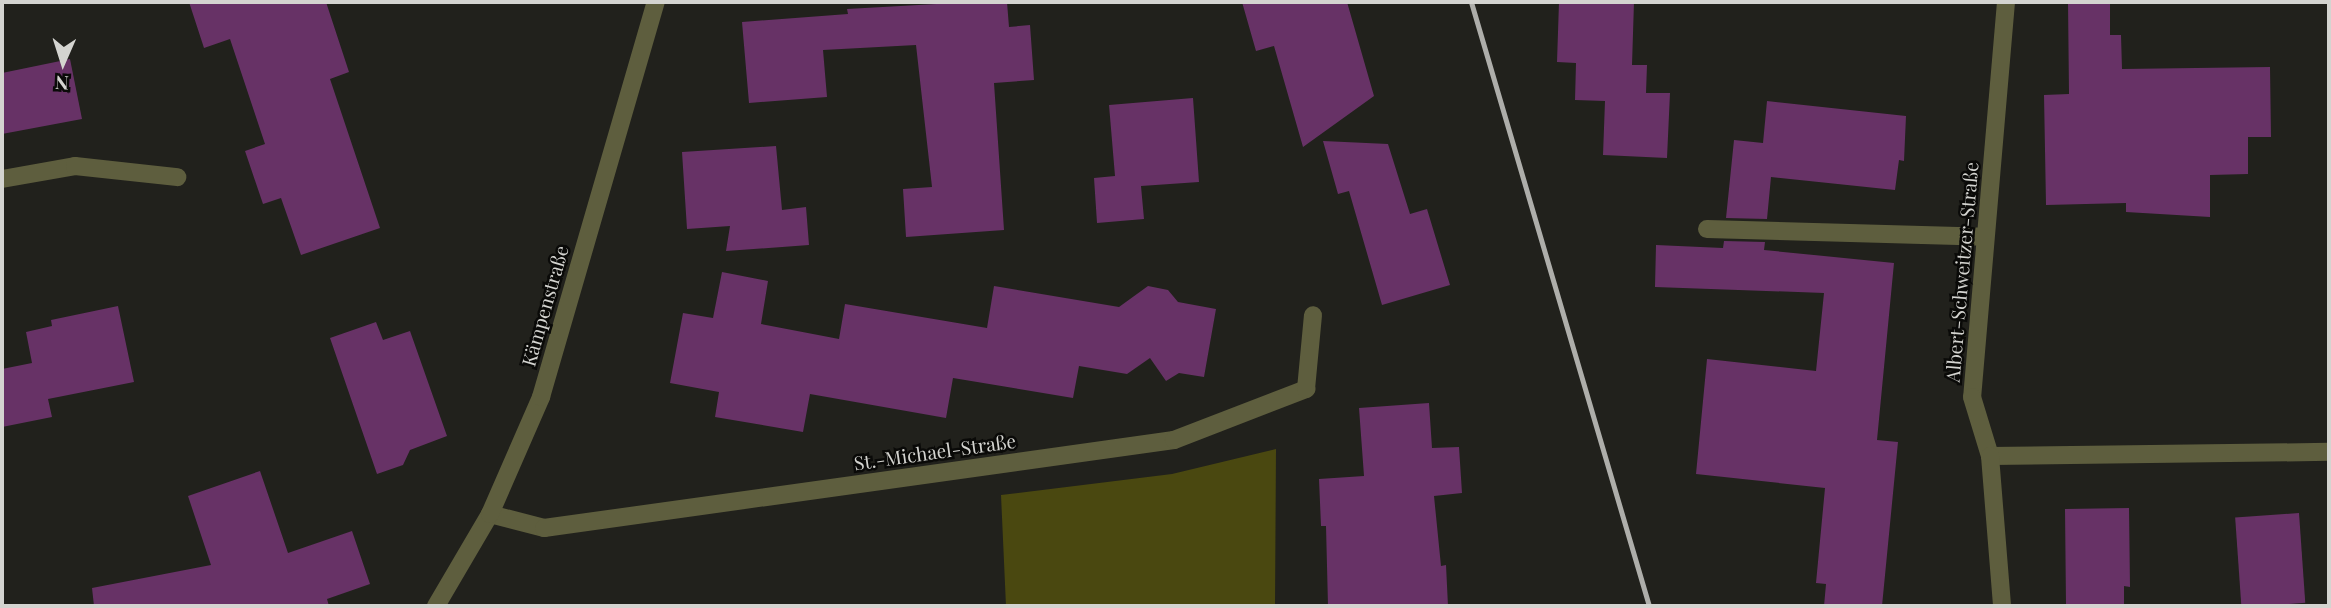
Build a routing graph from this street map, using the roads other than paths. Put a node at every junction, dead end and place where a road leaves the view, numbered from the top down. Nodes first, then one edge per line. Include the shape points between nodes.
1 (656, 2) edge
2 (2006, 2) edge
3 (177, 177) dead end
4 (2, 179) edge
5 (1707, 229) dead end
6 (1985, 237) junction
7 (1313, 314) dead end
8 (2329, 452) edge
9 (1990, 456) junction
10 (490, 514) junction
11 (436, 606) edge
12 (2002, 606) edge

1 - 10 street, Kämpenstraße via 541,397
2 - 6 street, Albert-Schweitzer-Straße
3 - 4 street via 75,166
5 - 6 street
6 - 9 street, Albert-Schweitzer-Straße via 1972,397
7 - 10 street, St.-Michael-Straße via 1306,389 1174,440 544,528
8 - 9 street
9 - 12 street, Albert-Schweitzer-Straße
10 - 11 street, Kämpenstraße

